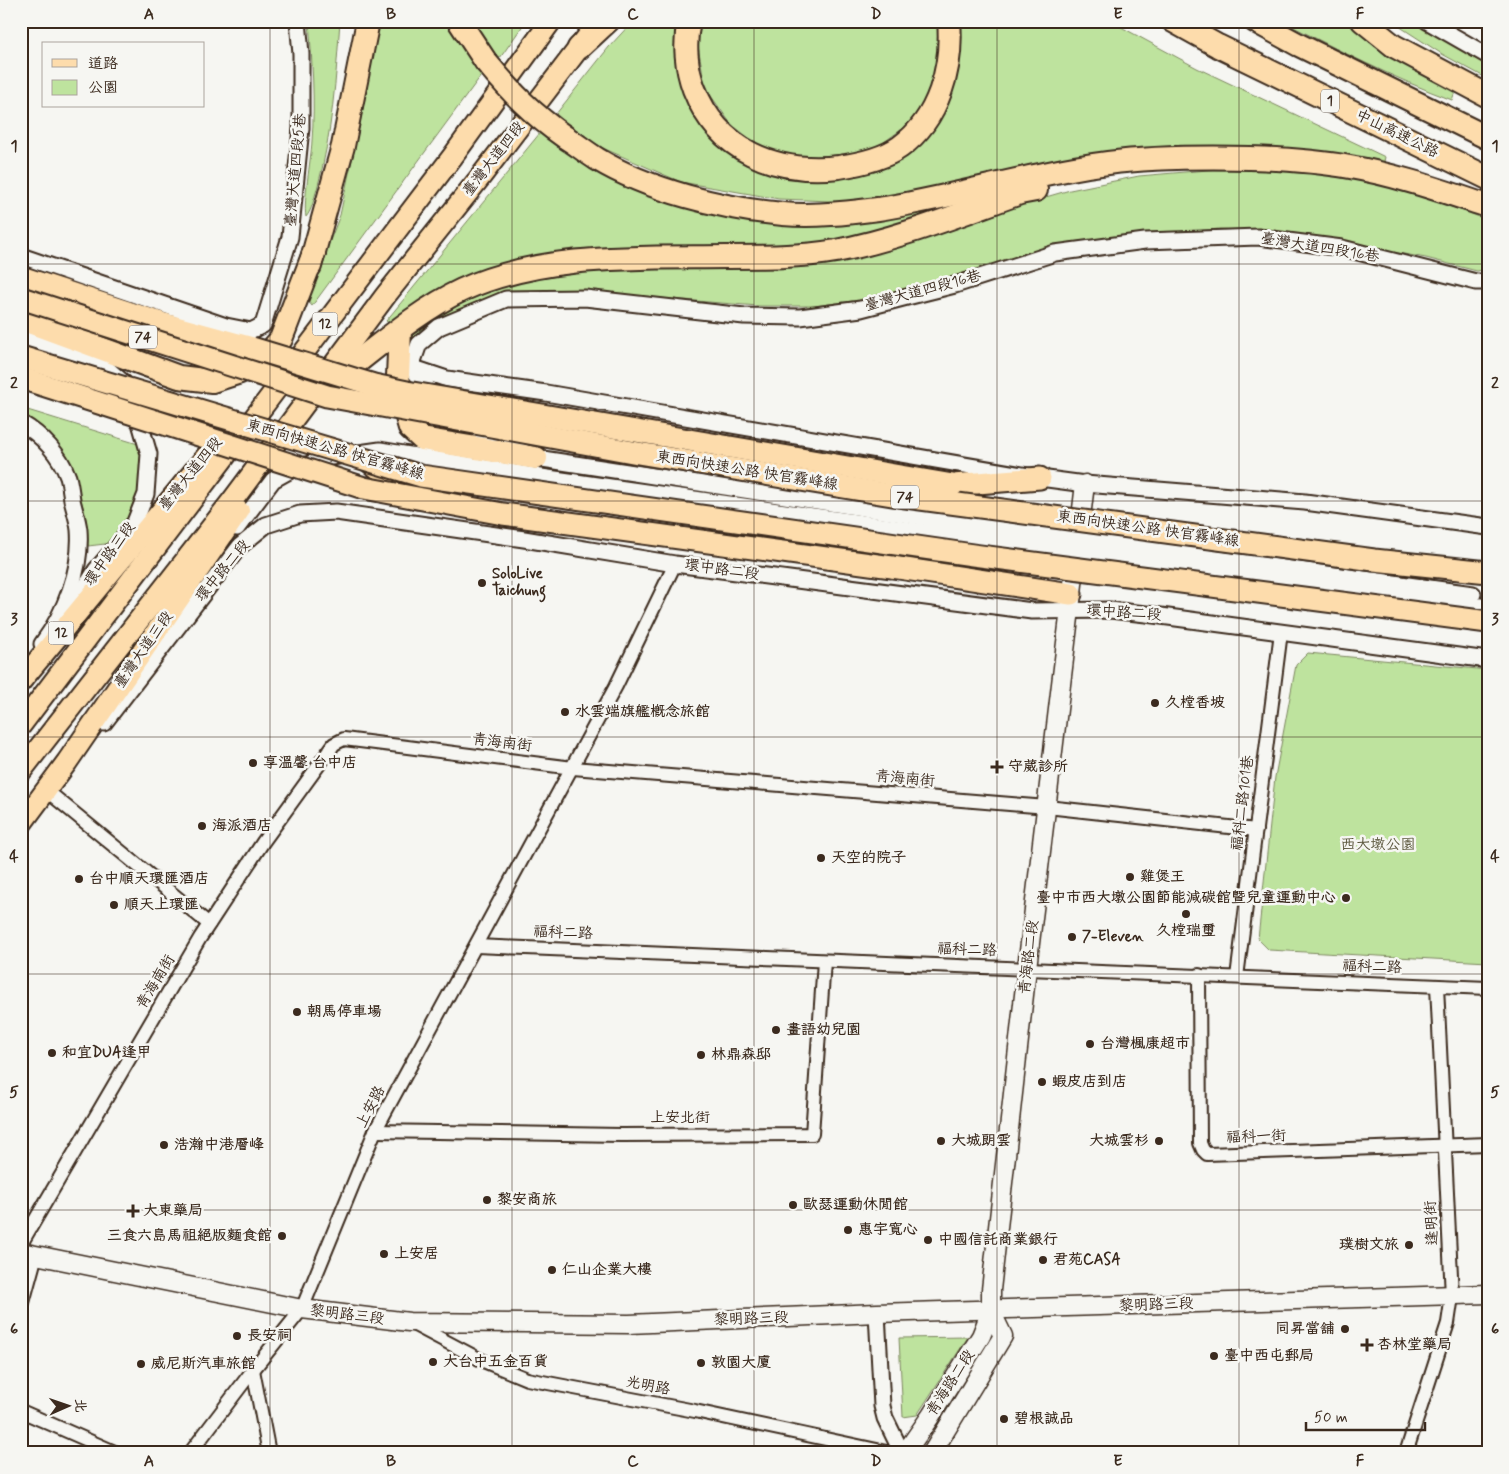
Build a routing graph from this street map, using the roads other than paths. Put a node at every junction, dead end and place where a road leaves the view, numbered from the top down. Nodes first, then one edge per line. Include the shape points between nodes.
1 (298, 21) edge
2 (354, 21) edge
3 (368, 21) edge
4 (459, 21) edge
5 (550, 21) edge
6 (599, 21) edge
7 (608, 21) edge
8 (689, 21) edge
9 (949, 21) edge
10 (1173, 21) edge
11 (1255, 21) edge
12 (1363, 21) edge
13 (1427, 21) edge
14 (580, 48) junction
15 (1488, 56) edge
16 (1488, 96) edge
17 (1488, 138) edge
18 (343, 146) junction
19 (453, 156) junction
20 (1178, 158) junction
21 (1488, 178) edge
22 (1488, 206) edge
23 (314, 253) junction
24 (21, 256) edge
25 (21, 277) edge
26 (1488, 282) edge
27 (386, 294) junction
28 (21, 298) edge
29 (21, 319) edge
30 (400, 330) junction
31 (21, 338) edge
32 (252, 348) junction
33 (21, 357) edge
34 (411, 367) junction
35 (272, 370) junction
36 (338, 377) junction
37 (21, 378) edge
38 (374, 385) junction
39 (546, 393) junction
40 (326, 396) junction
41 (232, 420) junction
42 (21, 423) edge
43 (181, 430) junction
44 (369, 460) junction
45 (535, 467) junction
46 (1040, 478) junction
47 (1085, 484) junction
48 (417, 498) junction
49 (236, 505) junction
50 (1488, 527) edge
51 (524, 539) junction
52 (1076, 546) junction
53 (675, 564) junction
54 (1488, 572) edge
55 (1488, 596) edge
56 (1070, 602) junction
57 (1488, 607) edge
58 (1440, 616) junction
59 (1488, 622) edge
60 (1488, 628) edge
61 (1281, 632) junction
62 (1488, 660) edge
63 (21, 674) edge
64 (21, 681) edge
65 (21, 725) edge
66 (67, 762) junction
67 (572, 768) junction
68 (21, 771) edge
69 (46, 790) junction
70 (1046, 807) junction
71 (21, 824) edge
72 (1256, 830) junction
73 (210, 924) junction
74 (476, 946) junction
75 (824, 961) junction
76 (1027, 968) junction
77 (1199, 975) junction
78 (1237, 977) junction
79 (1437, 986) junction
80 (1488, 988) edge
81 (375, 1131) junction
82 (1488, 1144) edge
83 (1445, 1146) junction
84 (21, 1244) edge
85 (29, 1254) edge
86 (1488, 1294) edge
87 (1452, 1296) junction
88 (21, 1310) edge
89 (302, 1310) junction
90 (991, 1310) junction
91 (878, 1313) junction
92 (409, 1322) junction
93 (253, 1370) junction
94 (21, 1411) edge
95 (117, 1453) edge
96 (190, 1453) edge
97 (269, 1453) edge
98 (891, 1453) edge
99 (903, 1453) edge
100 (932, 1453) edge
101 (1406, 1453) edge

1 - 24 street, 臺灣大道四段5巷 via 301,128 297,180 290,237 263,325 251,331 226,326
2 - 18 highway
3 - 18 highway
4 - 20 highway, bridge via 486,62 516,98 547,125 598,160 661,188 733,207 784,214 878,209 1108,163
5 - 19 main road, 臺灣大道四段 / 12
6 - 14 main road, 臺灣大道四段 / 12
7 - 14 highway
8 - 9 highway via 686,40 688,70 698,99 714,125 736,146 763,160 811,168 865,162 900,147 913,135 934,106 946,73 950,56
10 - 21 highway, 中山高速公路 / 1
11 - 17 highway, 1
12 - 16 highway via 1394,46
13 - 15 street
14 - 27 main road, 臺灣大道四段 / 12
18 - 23 highway
19 - 35 main road, 臺灣大道四段 / 12 via 417,183 404,198
19 - 65 main road, 臺灣大道四段 / 12
20 - 22 highway via 1283,159 1347,166
20 - 30 highway via 1020,194 893,237 836,251 788,257 600,260 517,272 462,290
23 - 29 highway via 281,339 267,355 240,372 212,381 179,377
23 - 35 highway
25 - 32 highway, 74 via 164,324
26 - 34 street, 臺灣大道四段16巷 via 1476,282 1342,248 1258,237 1145,241 1055,252 956,285 861,309 800,317 744,316 584,298 506,300 439,327 419,344
27 - 36 main road, 臺灣大道四段 / 12
27 - 49 main road, 臺灣大道四段 / 12
28 - 35 highway, 東西向快速公路 快官霧峰線 / 74, bridge
30 - 36 highway
30 - 45 highway via 398,376 410,428 422,439
31 - 63 street, 環中路三段 via 104,366 124,383 136,409 149,454 146,494 135,522
32 - 35 highway
32 - 38 highway, 74, bridge
33 - 41 highway, 東西向快速公路 快官霧峰線, bridge
34 - 39 street via 447,379
34 - 45 street via 440,409
35 - 40 highway, 東西向快速公路 快官霧峰線 / 74, bridge
35 - 64 main road, 臺灣大道四段 / 12 via 240,415
36 - 49 main road, 臺灣大道四段 / 12
37 - 43 highway, bridge
38 - 40 highway, 74, bridge
38 - 46 highway, 74, bridge via 953,485
39 - 45 street
39 - 46 street
40 - 54 highway, 東西向快速公路 快官霧峰線 / 74, bridge via 898,496 1374,560
41 - 43 highway, bridge
41 - 44 highway, 東西向快速公路 快官霧峰線, bridge
42 - 63 street, 環中路三段 via 42,438 56,454 68,477 79,529 72,584 47,636
43 - 48 highway, bridge via 364,488
44 - 48 highway, bridge
44 - 58 highway, 東西向快速公路 快官霧峰線, bridge via 420,476 973,555
45 - 51 street
45 - 52 street via 987,527
45 - 66 street via 380,450 331,457 291,470 273,480 98,724
46 - 47 street
47 - 50 street via 1306,502
47 - 52 main road, 青海路二段
48 - 56 highway, bridge via 503,514 892,567
49 - 66 main road, 臺灣大道三段 / 12
49 - 68 main road, 臺灣大道三段 / 12
51 - 53 street, 環中路二段
51 - 66 street, 環中路二段 via 336,512 300,514 266,525 240,546 103,724
52 - 55 street
52 - 56 main road, 青海路二段
52 - 57 street
53 - 56 street, 環中路二段 via 1032,611
53 - 67 street, 上安路
56 - 61 street, 環中路二段
56 - 70 main road, 青海路二段
58 - 59 highway, 東西向快速公路 快官霧峰線, bridge
58 - 60 highway, bridge
61 - 62 street, 環中路二段
61 - 72 street, 福科二路101巷
66 - 69 main road, 臺灣大道三段 / 12
67 - 70 street, 青海南街
67 - 73 street, 青海南街 via 344,739 334,744 263,842
67 - 74 street, 上安路
69 - 71 main road, 臺灣大道三段 / 12
69 - 73 street
70 - 72 street, 青海南街
70 - 76 main road, 青海路二段
72 - 78 street, 福科二路101巷
73 - 84 street, 青海南街
74 - 75 street, 福科二路
74 - 81 street, 上安路
75 - 76 street, 福科二路
75 - 81 street, 上安北街 via 812,1134
76 - 77 street, 福科二路
76 - 90 main road, 青海路二段
77 - 78 street, 福科二路
77 - 83 street, 福科一街 via 1200,1142 1207,1154
78 - 79 street, 福科二路
79 - 80 street, 福科二路
79 - 83 street, 逢明街
81 - 89 street, 上安路
82 - 83 street, 福科一街
83 - 87 street, 逢明街
85 - 88 street
85 - 89 main road, 黎明路三段
86 - 87 main road, 黎明路三段
87 - 90 main road, 黎明路三段
87 - 101 street, 逢明街 via 1448,1323
89 - 92 main road, 黎明路三段
89 - 93 street, 上安路
90 - 91 main road, 黎明路三段
90 - 99 main road, 青海路二段 via 981,1336
90 - 100 main road, 青海路二段 via 1003,1336
91 - 92 main road, 黎明路三段 via 629,1324
91 - 99 street, 青海路二段 via 882,1406
92 - 98 street, 光明路 via 481,1360 527,1379
93 - 96 street, 上安路
93 - 97 street
94 - 95 street

